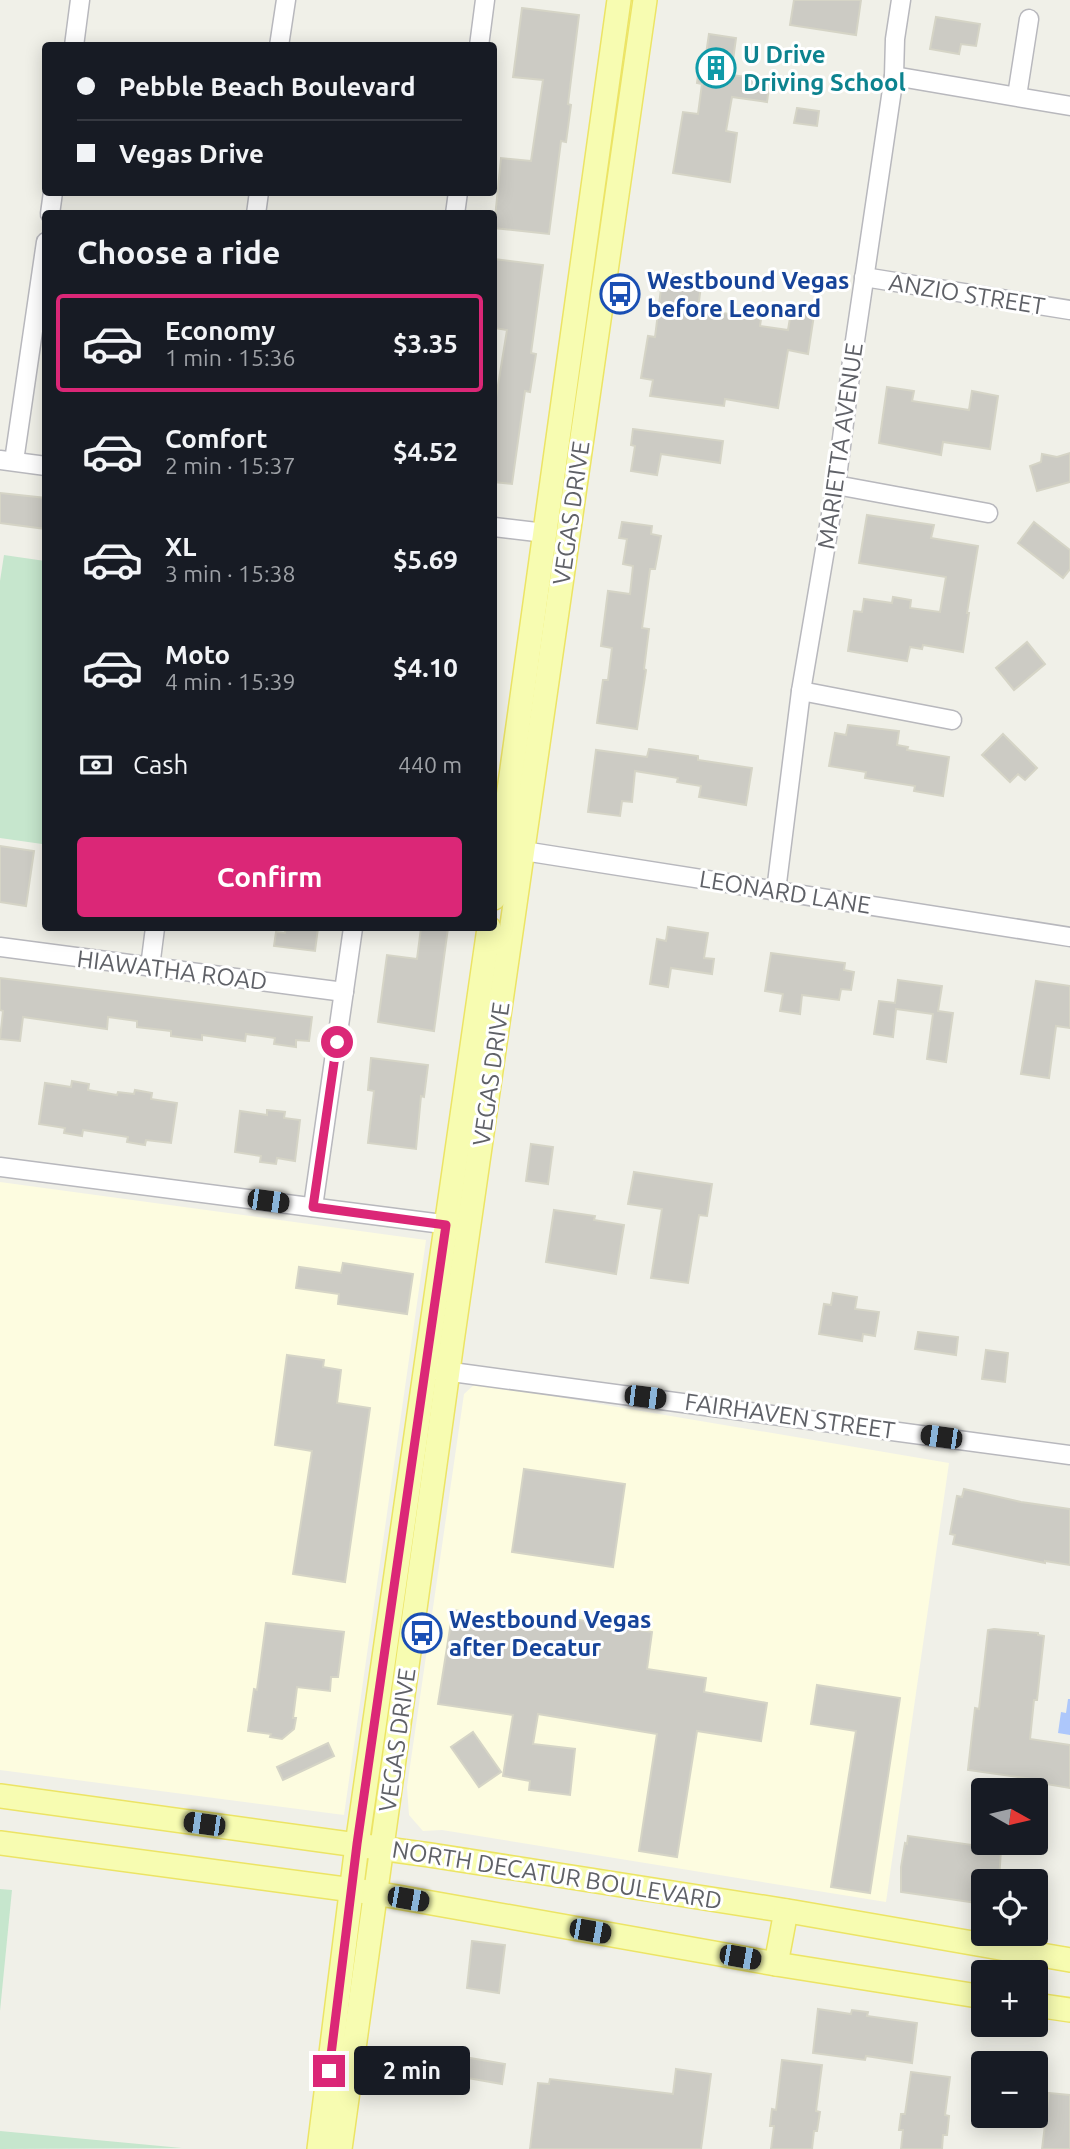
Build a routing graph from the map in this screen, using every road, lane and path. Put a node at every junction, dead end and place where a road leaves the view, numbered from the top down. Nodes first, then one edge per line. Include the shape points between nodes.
1 (80, 0) edge
2 (286, 0) edge
3 (485, 0) edge
4 (619, 0) edge
5 (645, 0) edge
6 (901, 0) edge
7 (1029, 19) dead end
8 (75, 42) edge
9 (280, 42) edge
10 (480, 42) edge
11 (894, 76) junction
12 (1017, 96) junction
13 (1070, 106) edge
14 (42, 264) edge
15 (864, 277) junction
16 (1070, 310) edge
17 (566, 387) junction
18 (589, 390) junction
19 (567, 459) junction
20 (7, 461) edge
21 (42, 465) edge
22 (836, 485) junction
23 (988, 513) dead end
24 (497, 527) edge
25 (545, 534) junction
26 (801, 691) junction
27 (952, 720) dead end
28 (512, 849) junction
29 (497, 890) edge
30 (776, 891) junction
31 (155, 931) edge
32 (353, 931) edge
33 (489, 931) edge
34 (1070, 937) edge
35 (0, 947) edge
36 (150, 967) junction
37 (344, 992) junction
38 (0, 1167) edge
39 (313, 1207) junction
40 (458, 1226) junction
41 (438, 1370) junction
42 (1070, 1454) edge
43 (412, 1550) junction
44 (0, 1796) edge
45 (0, 1843) edge
46 (357, 1844) junction
47 (381, 1848) junction
48 (351, 1890) junction
49 (375, 1893) junction
50 (786, 1911) junction
51 (1070, 1960) edge
52 (776, 1964) junction
53 (971, 1995) edge
54 (1048, 2007) edge
55 (1070, 2010) edge
56 (319, 2149) edge
57 (340, 2149) edge

1 - 8 street
2 - 9 street
3 - 10 street
4 - 17 main road, VEGAS DRIVE
5 - 18 main road, VEGAS DRIVE
6 - 11 street, MARIETTA AVENUE
7 - 12 street
11 - 12 street
11 - 15 street, MARIETTA AVENUE
12 - 13 street
14 - 20 street
15 - 16 street, ANZIO STREET
15 - 22 street, MARIETTA AVENUE
17 - 18 main road
17 - 19 main road, VEGAS DRIVE
18 - 19 main road, VEGAS DRIVE
19 - 25 main road, VEGAS DRIVE
19 - 28 main road, VEGAS DRIVE
20 - 21 street
22 - 23 street
22 - 26 street, MARIETTA AVENUE
24 - 25 street
25 - 28 main road, VEGAS DRIVE
26 - 27 street
26 - 30 street, MARIETTA AVENUE
28 - 29 main road, VEGAS DRIVE
28 - 30 street, LEONARD LANE
28 - 40 main road, VEGAS DRIVE
30 - 34 street, LEONARD LANE
31 - 36 street
32 - 37 street
33 - 40 main road, VEGAS DRIVE
35 - 36 street, HIAWATHA ROAD
36 - 37 street, HIAWATHA ROAD
37 - 39 street
38 - 39 street
39 - 40 street
40 - 41 main road, VEGAS DRIVE
41 - 42 street, FAIRHAVEN STREET
41 - 43 main road, VEGAS DRIVE
43 - 46 main road, VEGAS DRIVE
43 - 47 main road, VEGAS DRIVE
44 - 46 main road, NORTH DECATUR BOULEVARD
45 - 48 main road, NORTH DECATUR BOULEVARD
46 - 47 main road, NORTH DECATUR BOULEVARD
46 - 48 main road, VEGAS DRIVE
47 - 49 main road, VEGAS DRIVE
47 - 50 main road, NORTH DECATUR BOULEVARD
48 - 49 main road, NORTH DECATUR BOULEVARD
48 - 56 main road, VEGAS DRIVE
49 - 52 main road, NORTH DECATUR BOULEVARD
49 - 57 main road, VEGAS DRIVE
50 - 51 main road, NORTH DECATUR BOULEVARD
50 - 52 main road
52 - 53 main road, NORTH DECATUR BOULEVARD
54 - 55 main road

